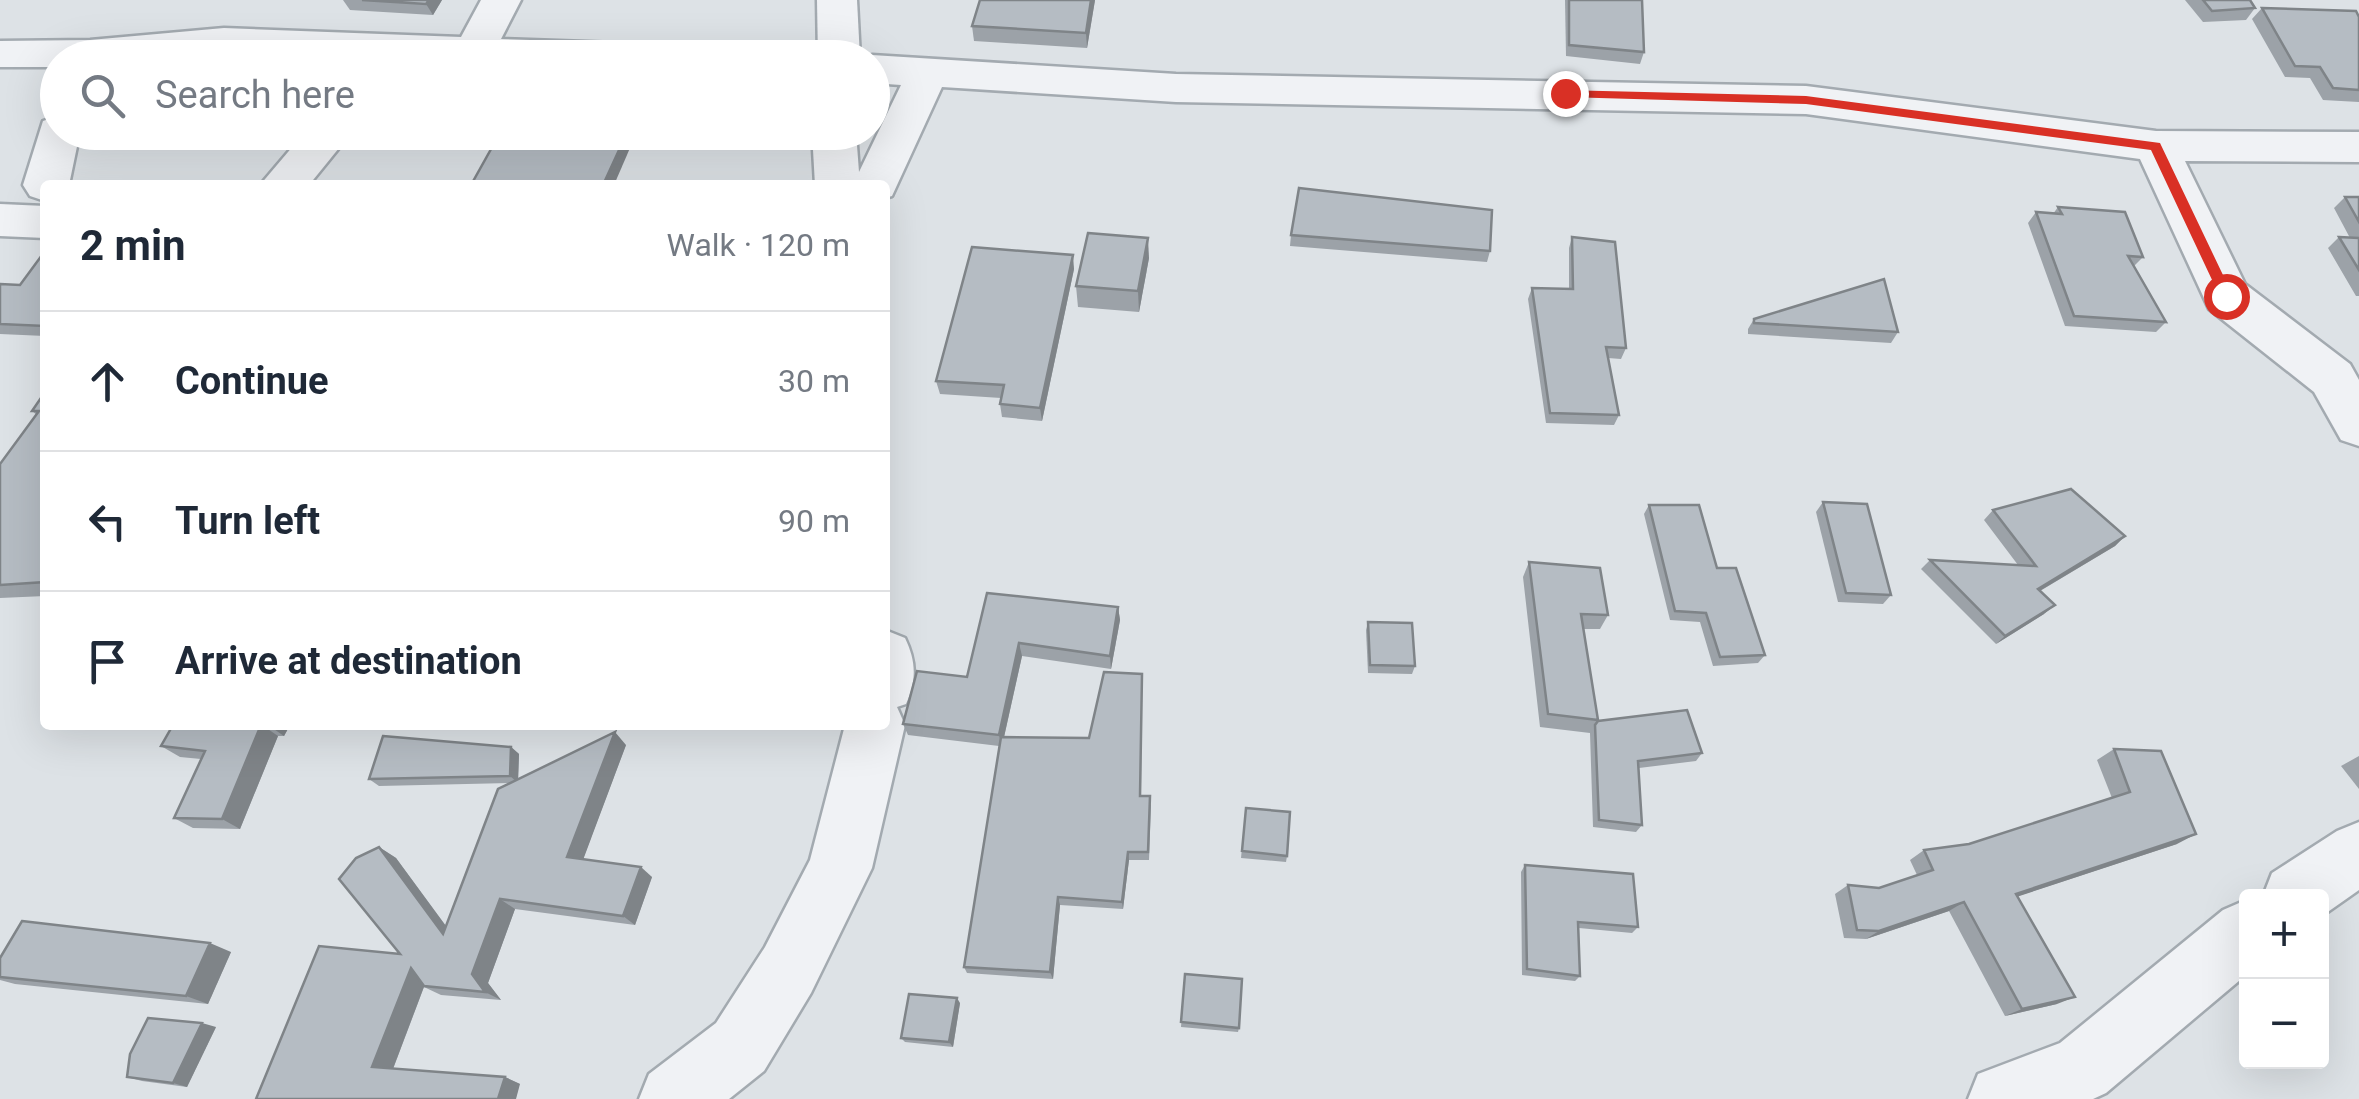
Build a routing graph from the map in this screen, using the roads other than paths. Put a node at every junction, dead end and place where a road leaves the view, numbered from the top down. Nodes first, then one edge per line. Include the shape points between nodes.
1 (182, 0) edge
2 (501, 0) edge
3 (837, 0) edge
4 (220, 40) edge
5 (480, 40) edge
6 (838, 40) edge
7 (0, 54) edge
8 (40, 54) edge
9 (890, 70) edge
10 (928, 72) junction
11 (2156, 146) junction
12 (2359, 147) edge
13 (52, 150) edge
14 (314, 150) edge
15 (835, 150) edge
16 (41, 180) edge
17 (287, 180) edge
18 (838, 180) edge
19 (878, 180) edge
20 (2359, 425) edge
21 (874, 730) edge
22 (2359, 852) edge
23 (2306, 889) edge
24 (2239, 939) edge
25 (674, 1099) edge
26 (2003, 1099) edge

1 - 4 street via 181,29
2 - 5 street
3 - 6 street
7 - 8 street
9 - 10 street
10 - 11 street via 1176,88 1806,100
10 - 19 street
11 - 12 street
11 - 20 street via 2226,296 2332,378
13 - 16 street
14 - 17 street
15 - 18 street
21 - 25 street via 840,868 788,970 740,1046
22 - 23 street
24 - 26 street via 2082,1069

